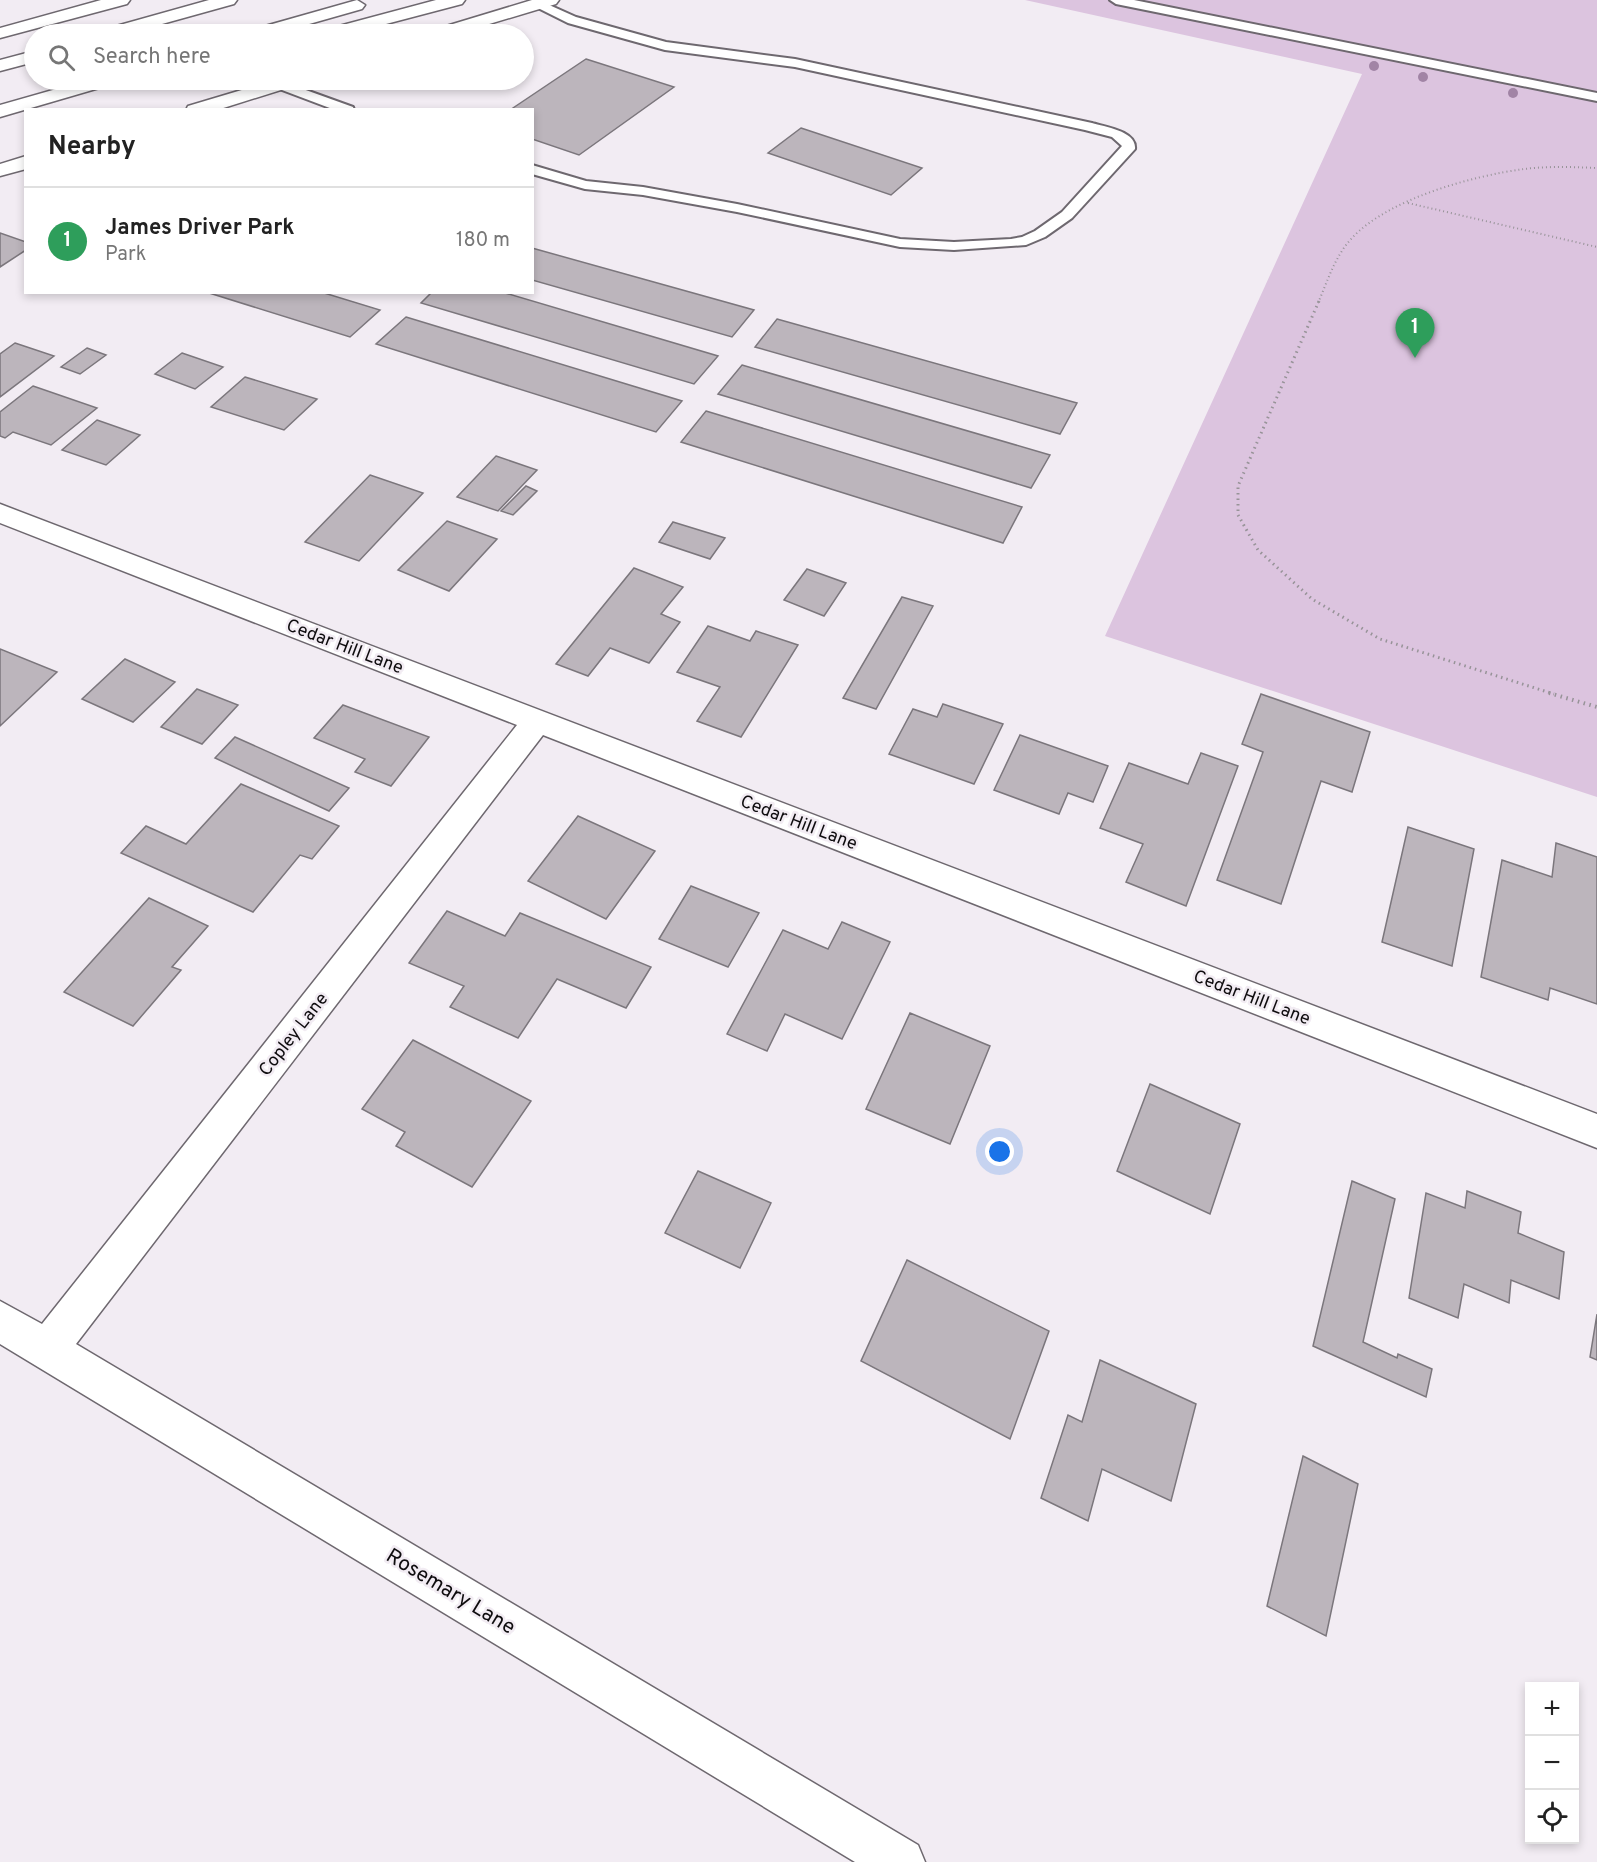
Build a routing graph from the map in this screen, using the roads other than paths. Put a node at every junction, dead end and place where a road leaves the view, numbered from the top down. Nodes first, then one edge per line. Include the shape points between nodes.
1 (121, 0) edge
2 (228, 0) edge
3 (373, 0) edge
4 (456, 0) edge
5 (1116, 0) edge
6 (544, 2) edge
7 (33, 24) edge
8 (143, 24) edge
9 (292, 24) edge
10 (367, 24) edge
11 (472, 24) edge
12 (24, 26) edge
13 (0, 33) edge
14 (24, 59) edge
15 (0, 66) edge
16 (72, 90) edge
17 (259, 90) edge
18 (303, 90) edge
19 (1597, 97) edge
20 (201, 108) edge
21 (344, 108) edge
22 (0, 111) edge
23 (24, 163) edge
24 (0, 170) edge
25 (534, 170) edge
26 (0, 513) edge
27 (537, 720) junction
28 (1597, 1131) edge
29 (0, 1321) edge
30 (48, 1348) junction
31 (901, 1862) edge

1 - 7 main road
2 - 8 main road
3 - 9 main road
4 - 10 main road
5 - 19 lane
6 - 11 main road
6 - 25 lane via 572,20 665,46 807,65 1087,126 1117,134 1129,145 1067,214 1040,234 1026,241 954,246 900,243 737,208 585,185
12 - 13 main road
14 - 15 main road
16 - 22 main road
17 - 20 main road
18 - 21 lane
23 - 24 main road
26 - 27 main road, Cedar Hill Lane
27 - 28 main road, Cedar Hill Lane
27 - 30 main road, Copley Lane
29 - 30 main road, Rosemary Lane
30 - 31 main road, Rosemary Lane

